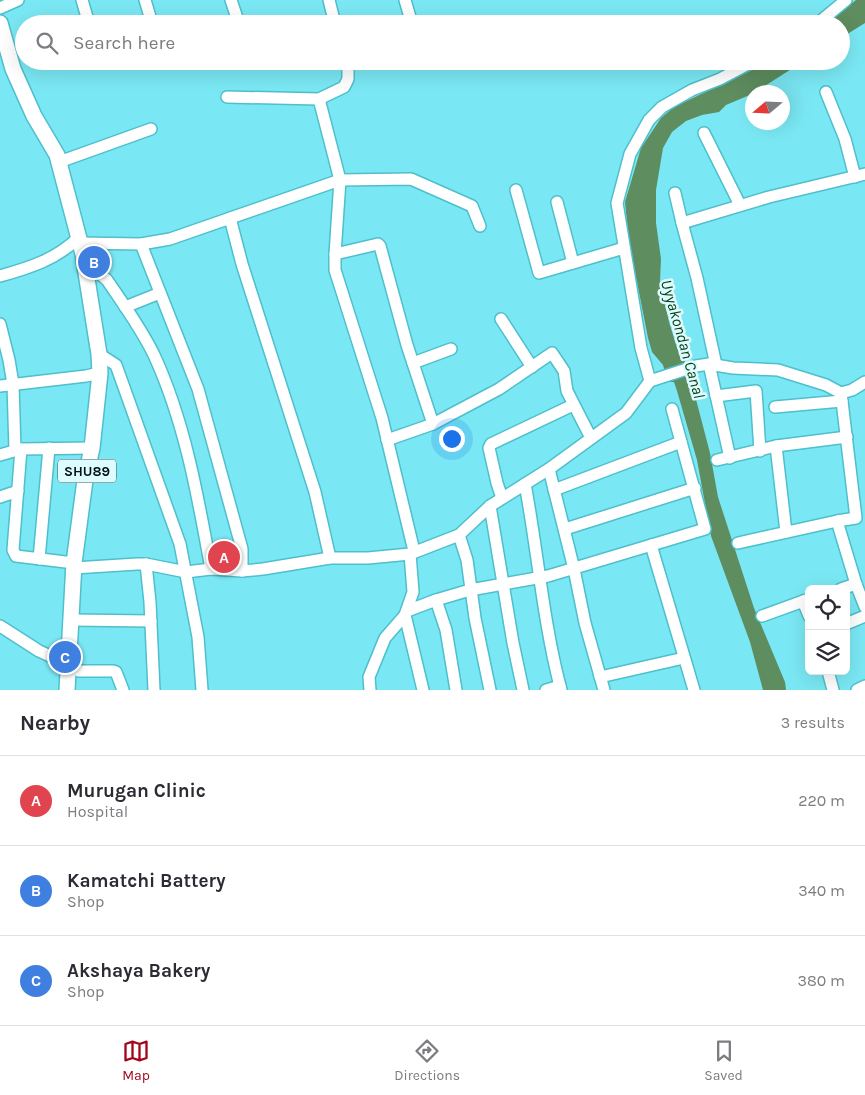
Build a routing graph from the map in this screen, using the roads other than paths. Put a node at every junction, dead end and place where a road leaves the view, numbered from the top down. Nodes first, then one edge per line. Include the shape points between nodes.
1 (18, 0) edge
2 (82, 0) edge
3 (145, 0) edge
4 (231, 0) edge
5 (329, 0) edge
6 (405, 0) edge
7 (846, 0) edge
8 (0, 8) edge
9 (86, 15) edge
10 (150, 15) edge
11 (236, 15) edge
12 (333, 15) edge
13 (409, 15) edge
14 (828, 15) edge
15 (1, 30) edge
16 (347, 70) edge
17 (737, 70) edge
18 (826, 92) dead end
19 (227, 98) dead end
20 (319, 99) junction
21 (151, 128) dead end
22 (704, 133) dead end
23 (59, 162) junction
24 (860, 175) edge
25 (340, 180) junction
26 (516, 190) dead end
27 (675, 193) dead end
28 (557, 202) dead end
29 (740, 205) junction
30 (230, 218) junction
31 (682, 223) junction
32 (480, 226) dead end
33 (141, 244) junction
34 (80, 245) junction
35 (624, 248) junction
36 (335, 254) junction
37 (573, 263) junction
38 (0, 276) edge
39 (160, 293) junction
40 (125, 307) junction
41 (501, 319) dead end
42 (0, 324) edge
43 (451, 349) dead end
44 (99, 354) junction
45 (413, 363) junction
46 (713, 365) junction
47 (532, 367) junction
48 (100, 372) junction
49 (650, 381) junction
50 (865, 382) edge
51 (13, 384) junction
52 (0, 386) edge
53 (716, 396) junction
54 (841, 397) junction
55 (573, 405) junction
56 (775, 407) dead end
57 (672, 409) dead end
58 (433, 424) junction
59 (847, 437) junction
60 (591, 438) junction
61 (387, 440) junction
62 (681, 442) junction
63 (776, 446) junction
64 (49, 448) junction
65 (92, 448) junction
66 (18, 449) junction
67 (760, 450) junction
68 (0, 455) edge
69 (730, 458) junction
70 (717, 460) dead end
71 (549, 469) junction
72 (525, 484) junction
73 (695, 488) junction
74 (554, 490) junction
75 (18, 491) junction
76 (0, 496) edge
77 (502, 498) junction
78 (490, 506) junction
79 (861, 517) edge
80 (837, 521) junction
81 (565, 530) junction
82 (786, 532) junction
83 (459, 535) junction
84 (738, 544) dead end
85 (651, 545) junction
86 (412, 553) junction
87 (330, 558) junction
88 (39, 559) junction
89 (146, 564) junction
90 (74, 566) junction
91 (211, 569) junction
92 (574, 569) junction
93 (242, 571) junction
94 (186, 572) junction
95 (539, 578) junction
96 (503, 584) junction
97 (856, 584) junction
98 (850, 586) edge
99 (470, 590) junction
100 (436, 600) junction
101 (805, 600) edge
102 (865, 607) edge
103 (406, 613) junction
104 (762, 616) dead end
105 (865, 616) edge
106 (71, 620) junction
107 (151, 621) junction
108 (850, 622) edge
109 (0, 626) edge
110 (684, 658) junction
111 (68, 664) junction
112 (829, 675) edge
113 (600, 677) junction
114 (865, 686) edge
115 (561, 688) edge
116 (67, 690) edge
117 (123, 690) edge
118 (154, 690) edge
119 (202, 690) edge
120 (370, 690) edge
121 (424, 690) edge
122 (456, 690) edge
123 (490, 690) edge
124 (523, 690) edge
125 (546, 690) edge
126 (604, 690) edge
127 (694, 690) edge
128 (833, 690) edge
129 (857, 690) edge

1 - 8 street
2 - 9 street
3 - 10 street
4 - 11 street
5 - 12 street
6 - 13 street
7 - 14 street
15 - 23 main road, SHU89 via 13,69
16 - 20 street via 348,79 344,87
17 - 35 street via 662,107 649,120 630,154 617,203
18 - 24 street
19 - 20 street
20 - 25 street
21 - 23 street
22 - 29 street
23 - 34 main road, SHU89
24 - 29 street
25 - 30 street
25 - 32 street via 411,179 472,206
25 - 36 street
26 - 37 street via 539,272
27 - 31 street
28 - 37 street
29 - 31 street
30 - 33 street via 170,239
30 - 87 street via 315,492
31 - 46 street via 697,278
33 - 34 street
33 - 39 street
34 - 38 street via 28,268
34 - 40 street
34 - 44 main road, SHU89
35 - 37 street
35 - 49 street via 641,348
36 - 45 street via 380,246
36 - 61 street via 338,279
39 - 40 street
39 - 93 street via 198,389 242,549
40 - 91 street via 154,356 171,401 188,454
41 - 47 street
42 - 51 street
43 - 45 street
44 - 48 main road, SHU89
44 - 94 street via 116,365 171,518
45 - 58 street
46 - 49 street
46 - 53 street
46 - 54 street via 778,370 826,385
47 - 55 street via 552,353 564,371
47 - 58 street
48 - 51 street
48 - 65 main road, SHU89
49 - 60 street via 626,413
50 - 54 street
51 - 52 street
51 - 66 street
53 - 67 street via 756,391
53 - 69 street
54 - 56 street
54 - 59 street
55 - 60 street
55 - 77 street via 491,444 489,448
57 - 62 street
58 - 61 street
59 - 63 street
59 - 79 street
60 - 71 street
61 - 86 street
62 - 73 street
62 - 74 street
63 - 67 street
63 - 82 street
64 - 65 street
64 - 66 street
64 - 88 street
65 - 90 main road, SHU89
66 - 68 street
66 - 75 street
67 - 69 street
69 - 70 street
71 - 72 street
71 - 74 street
72 - 77 street
72 - 95 street
73 - 81 street
73 - 85 street via 705,529
74 - 81 street
75 - 76 street
75 - 88 street via 13,550 16,556
77 - 78 street
78 - 83 street
78 - 96 street
79 - 80 street
80 - 82 street
80 - 97 street
81 - 92 street
82 - 84 street
83 - 86 street
83 - 99 street via 467,560
85 - 92 street
85 - 110 street
86 - 87 street
86 - 103 street via 414,592
87 - 93 street
88 - 90 street
89 - 90 street
89 - 94 street
89 - 107 street
90 - 106 main road, SHU89
91 - 93 street
91 - 94 street
92 - 95 street
92 - 113 street
94 - 119 street via 198,637
95 - 96 street
95 - 115 street
96 - 99 street
96 - 124 street
97 - 98 street
97 - 102 street
99 - 100 street
99 - 123 street
100 - 103 street
100 - 122 street via 446,630
101 - 104 street
103 - 120 street via 385,638 369,677
103 - 121 street
105 - 108 street
106 - 107 street
106 - 111 main road, SHU89
107 - 118 street
109 - 111 street via 39,651
110 - 113 street
110 - 127 street
111 - 116 main road, SHU89
111 - 117 street via 79,671 116,672
112 - 128 street
113 - 126 street
114 - 129 street
115 - 125 street

